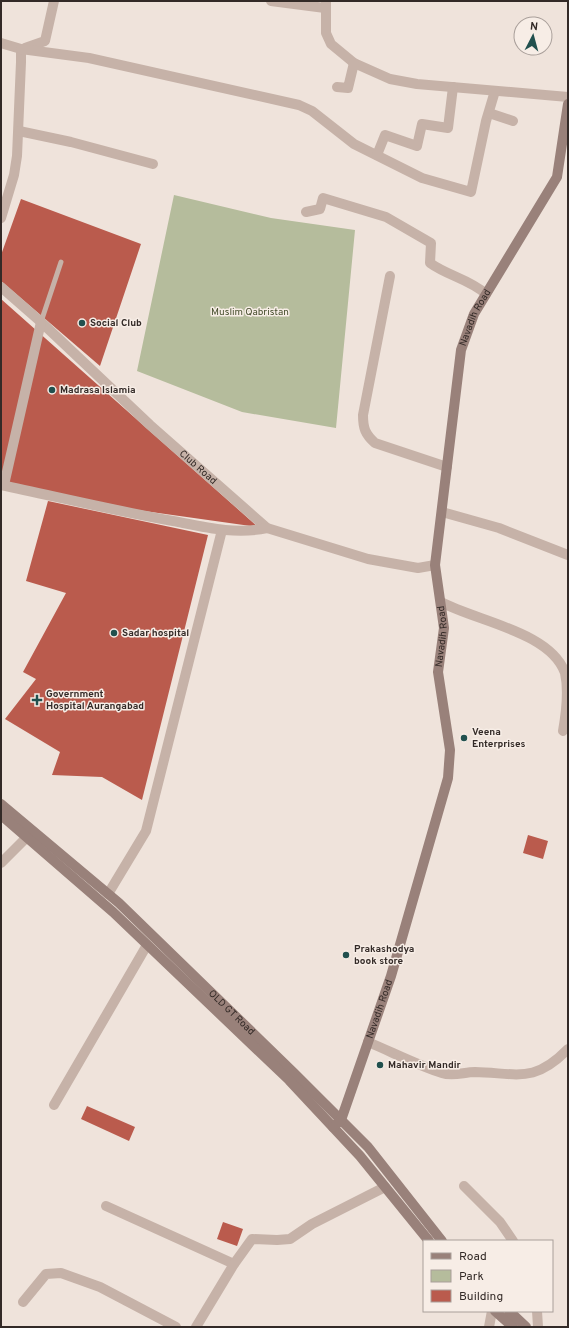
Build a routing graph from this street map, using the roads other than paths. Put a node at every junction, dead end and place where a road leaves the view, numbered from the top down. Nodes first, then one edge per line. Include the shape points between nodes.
1 (54, 1) edge
2 (271, 1) edge
3 (325, 4) edge
4 (1, 43) edge
5 (21, 49) junction
6 (354, 63) junction
7 (337, 87) dead end
8 (453, 87) junction
9 (495, 91) junction
10 (568, 97) edge
11 (568, 104) edge
12 (489, 113) junction
13 (513, 121) dead end
14 (19, 131) junction
15 (377, 155) junction
16 (153, 164) dead end
17 (306, 212) dead end
18 (1, 218) edge
19 (61, 262) dead end
20 (390, 276) dead end
21 (1, 287) edge
22 (486, 294) junction
23 (41, 322) junction
24 (447, 466) junction
25 (2, 485) edge
26 (442, 512) junction
27 (267, 528) junction
28 (222, 530) junction
29 (568, 555) edge
30 (435, 565) junction
31 (441, 602) junction
32 (563, 731) dead end
33 (1, 804) edge
34 (1, 815) edge
35 (27, 837) junction
36 (1, 863) edge
37 (108, 894) junction
38 (147, 944) junction
39 (368, 1042) junction
40 (568, 1049) edge
41 (54, 1105) dead end
42 (337, 1124) junction
43 (464, 1186) dead end
44 (385, 1187) junction
45 (106, 1206) dead end
46 (428, 1240) edge
47 (441, 1240) edge
48 (512, 1240) edge
49 (234, 1264) junction
50 (23, 1302) dead end
51 (493, 1312) edge
52 (494, 1312) edge
53 (510, 1312) edge
54 (537, 1312) edge
55 (176, 1327) edge
56 (196, 1327) edge
57 (489, 1327) edge
58 (513, 1327) edge
59 (526, 1327) edge
60 (538, 1327) edge

1 - 5 street via 45,41
2 - 3 street
3 - 6 street via 326,33 331,44
4 - 5 street
5 - 14 street
5 - 15 street via 89,58 299,105 312,111 354,144
6 - 7 street via 348,88
6 - 8 street via 390,79
8 - 9 street
8 - 15 street via 448,128 422,124 417,146 385,134
9 - 10 street
9 - 12 street
11 - 22 main road, Navadih Road via 557,177
12 - 13 street
12 - 15 street via 471,192 422,178
14 - 16 street
14 - 18 street via 14,175
17 - 22 street via 320,209 323,198 386,217 432,243 430,263 442,271 477,285
19 - 23 lane
20 - 24 street via 363,426 367,436 375,443
21 - 23 street, Club Road
22 - 24 main road, Navadih Road via 474,314 461,350
23 - 25 street
23 - 27 street, Club Road via 150,425
24 - 26 main road, Navadih Road
25 - 28 street via 138,515
26 - 29 street via 499,528
26 - 30 main road, Navadih Road
27 - 28 street
27 - 30 street, Club Road via 368,559 418,568
28 - 37 street via 146,831
30 - 31 main road, Navadih Road
31 - 32 street via 454,609 506,626 546,649 559,661 566,674 567,687 567,711
31 - 39 main road, Navadih Road via 444,628 438,672 450,750 448,778 391,976
33 - 37 main road, OLD GT Road
34 - 35 main road, OLD GT Road
35 - 36 street
35 - 38 main road, OLD GT Road
37 - 42 main road, OLD GT Road via 294,1073
38 - 41 street
38 - 42 main road, OLD GT Road
39 - 40 street via 449,1075 474,1072 516,1076 527,1074 539,1071
39 - 42 main road, Navadih Road
42 - 44 main road, OLD GT Road
42 - 47 main road, OLD GT Road via 368,1147
43 - 48 street via 500,1222
44 - 46 main road, OLD GT Road
44 - 49 street via 312,1224 290,1239 252,1239
45 - 49 street
49 - 56 street
50 - 55 street via 46,1274 61,1273 100,1287
51 - 57 street
52 - 58 main road
53 - 59 main road
54 - 60 street

